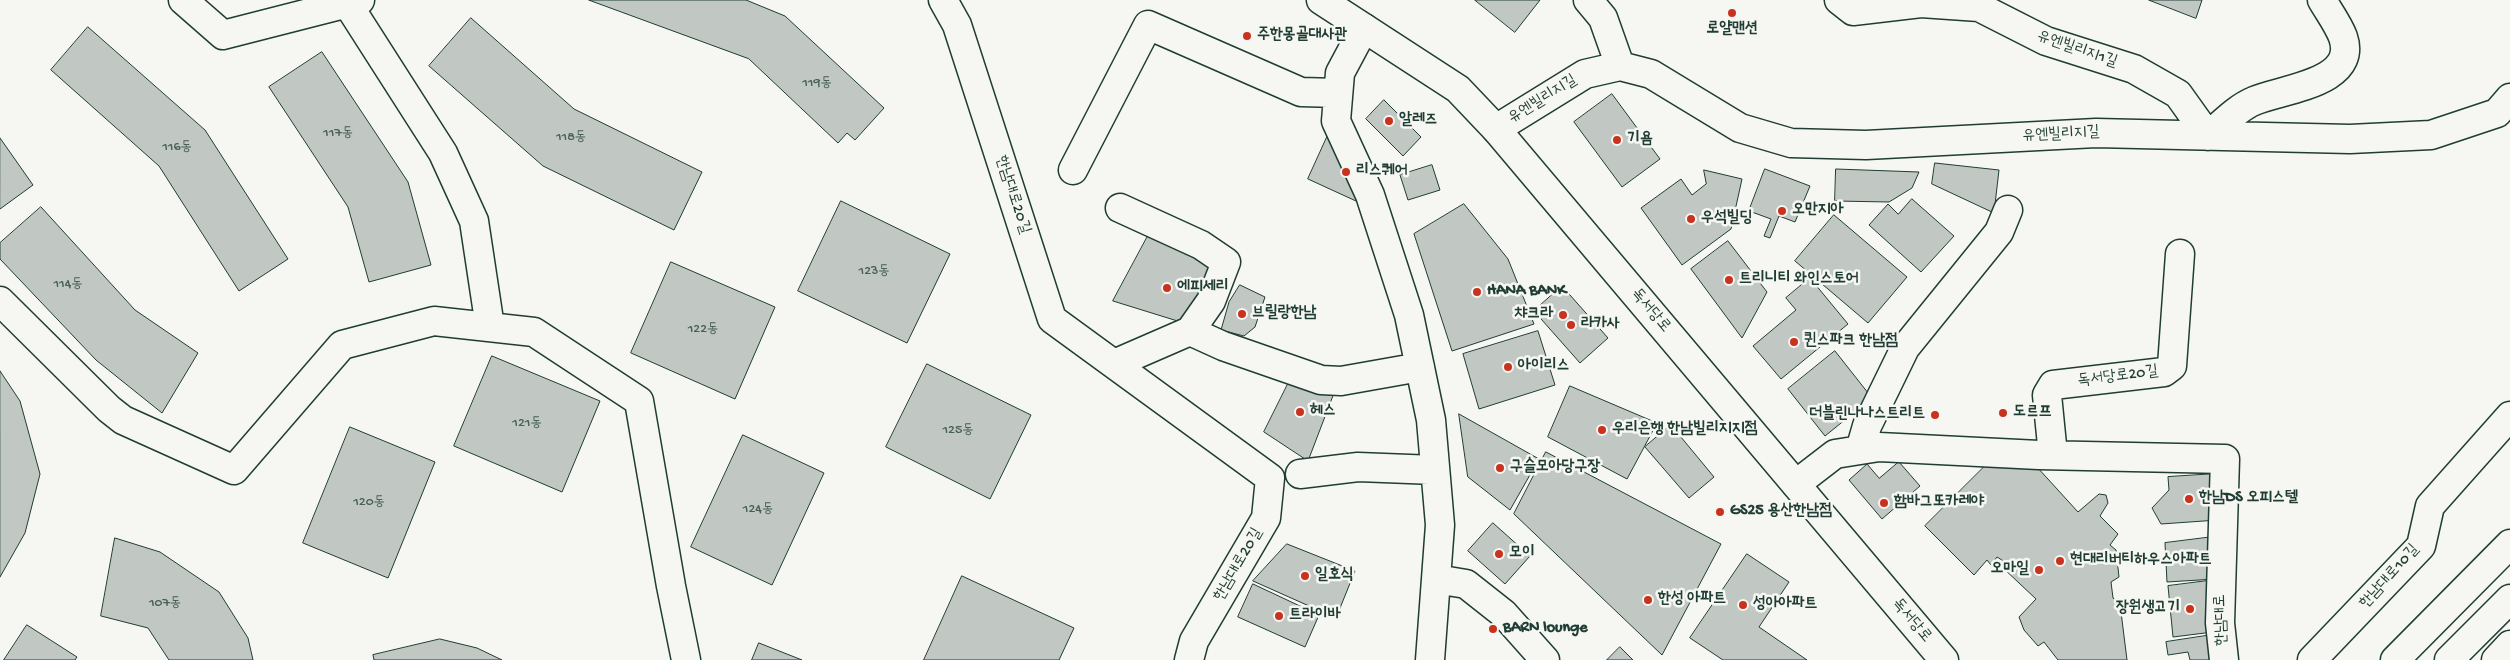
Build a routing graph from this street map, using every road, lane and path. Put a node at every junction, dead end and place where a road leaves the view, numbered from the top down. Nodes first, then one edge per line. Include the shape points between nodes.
1 (183, 0) edge
2 (942, 0) edge
3 (1321, 0) edge
4 (1588, 0) edge
5 (1839, 0) edge
6 (2322, 0) edge
7 (353, 2) edge
8 (1364, 28) junction
9 (1620, 66) junction
10 (1338, 94) junction
11 (2510, 98) edge
12 (1496, 129) junction
13 (2208, 136) junction
14 (1072, 170) dead end
15 (1120, 208) dead end
16 (2008, 210) dead end
17 (2180, 254) dead end
18 (0, 301) edge
19 (490, 327) junction
20 (1190, 331) junction
21 (1114, 364) junction
22 (1420, 367) junction
23 (2510, 416) edge
24 (1860, 450) junction
25 (2053, 455) junction
26 (1435, 470) junction
27 (1300, 474) dead end
28 (1796, 484) junction
29 (2510, 544) edge
30 (1436, 579) junction
31 (2510, 599) edge
32 (686, 660) edge
33 (1189, 660) edge
34 (1430, 660) edge
35 (1545, 660) edge
36 (1944, 660) edge
37 (2224, 660) edge
38 (2312, 660) edge
39 (2395, 660) edge
40 (2449, 660) edge

1 - 7 street via 223,35
2 - 21 street, 한남대로20길 via 956,26 1052,319
3 - 8 street, 독서당로
4 - 9 street via 1603,18
5 - 13 street, 유엔빌리지1길 via 1853,10 1921,3 1979,7 2046,41 2142,73 2178,94
6 - 13 street via 2343,38 2344,56 2334,72 2309,86 2254,101
7 - 19 street via 443,153 474,221
8 - 10 street via 1340,73
8 - 12 street, 독서당로 via 1458,90
9 - 12 street, 유엔빌리지길 via 1585,74
9 - 13 street, 유엔빌리지길 via 1651,74 1740,128 1791,143 1866,145 2096,133
10 - 14 street via 1301,92 1148,25
10 - 22 street via 1336,121 1370,195 1409,315
11 - 13 street, 유엔빌리지길 via 2497,113 2432,134 2350,139
12 - 28 street, 독서당로
15 - 20 street via 1200,245 1226,262 1211,301
16 - 24 street via 1999,232 1905,348 1867,426
17 - 25 street, 독서당로20길 via 2172,366 2164,372 2052,385 2047,395
18 - 19 street via 123,420 234,470 342,345 434,321
19 - 32 street via 534,332 639,401
20 - 21 street
20 - 22 street via 1321,380 1341,381
21 - 33 street, 한남대로20길 via 1270,478 1266,518 1194,641
22 - 26 street via 1431,420
23 - 38 street, 한남대로10길 via 2430,506 2421,546
24 - 25 street via 1879,447
24 - 28 street via 1835,454
25 - 37 street, 한남대로 via 2225,459 2220,623
26 - 27 street via 1358,467
26 - 30 street via 1440,525
28 - 36 street, 독서당로
29 - 39 street
30 - 34 street
30 - 35 street via 1466,584 1504,614
31 - 40 street

